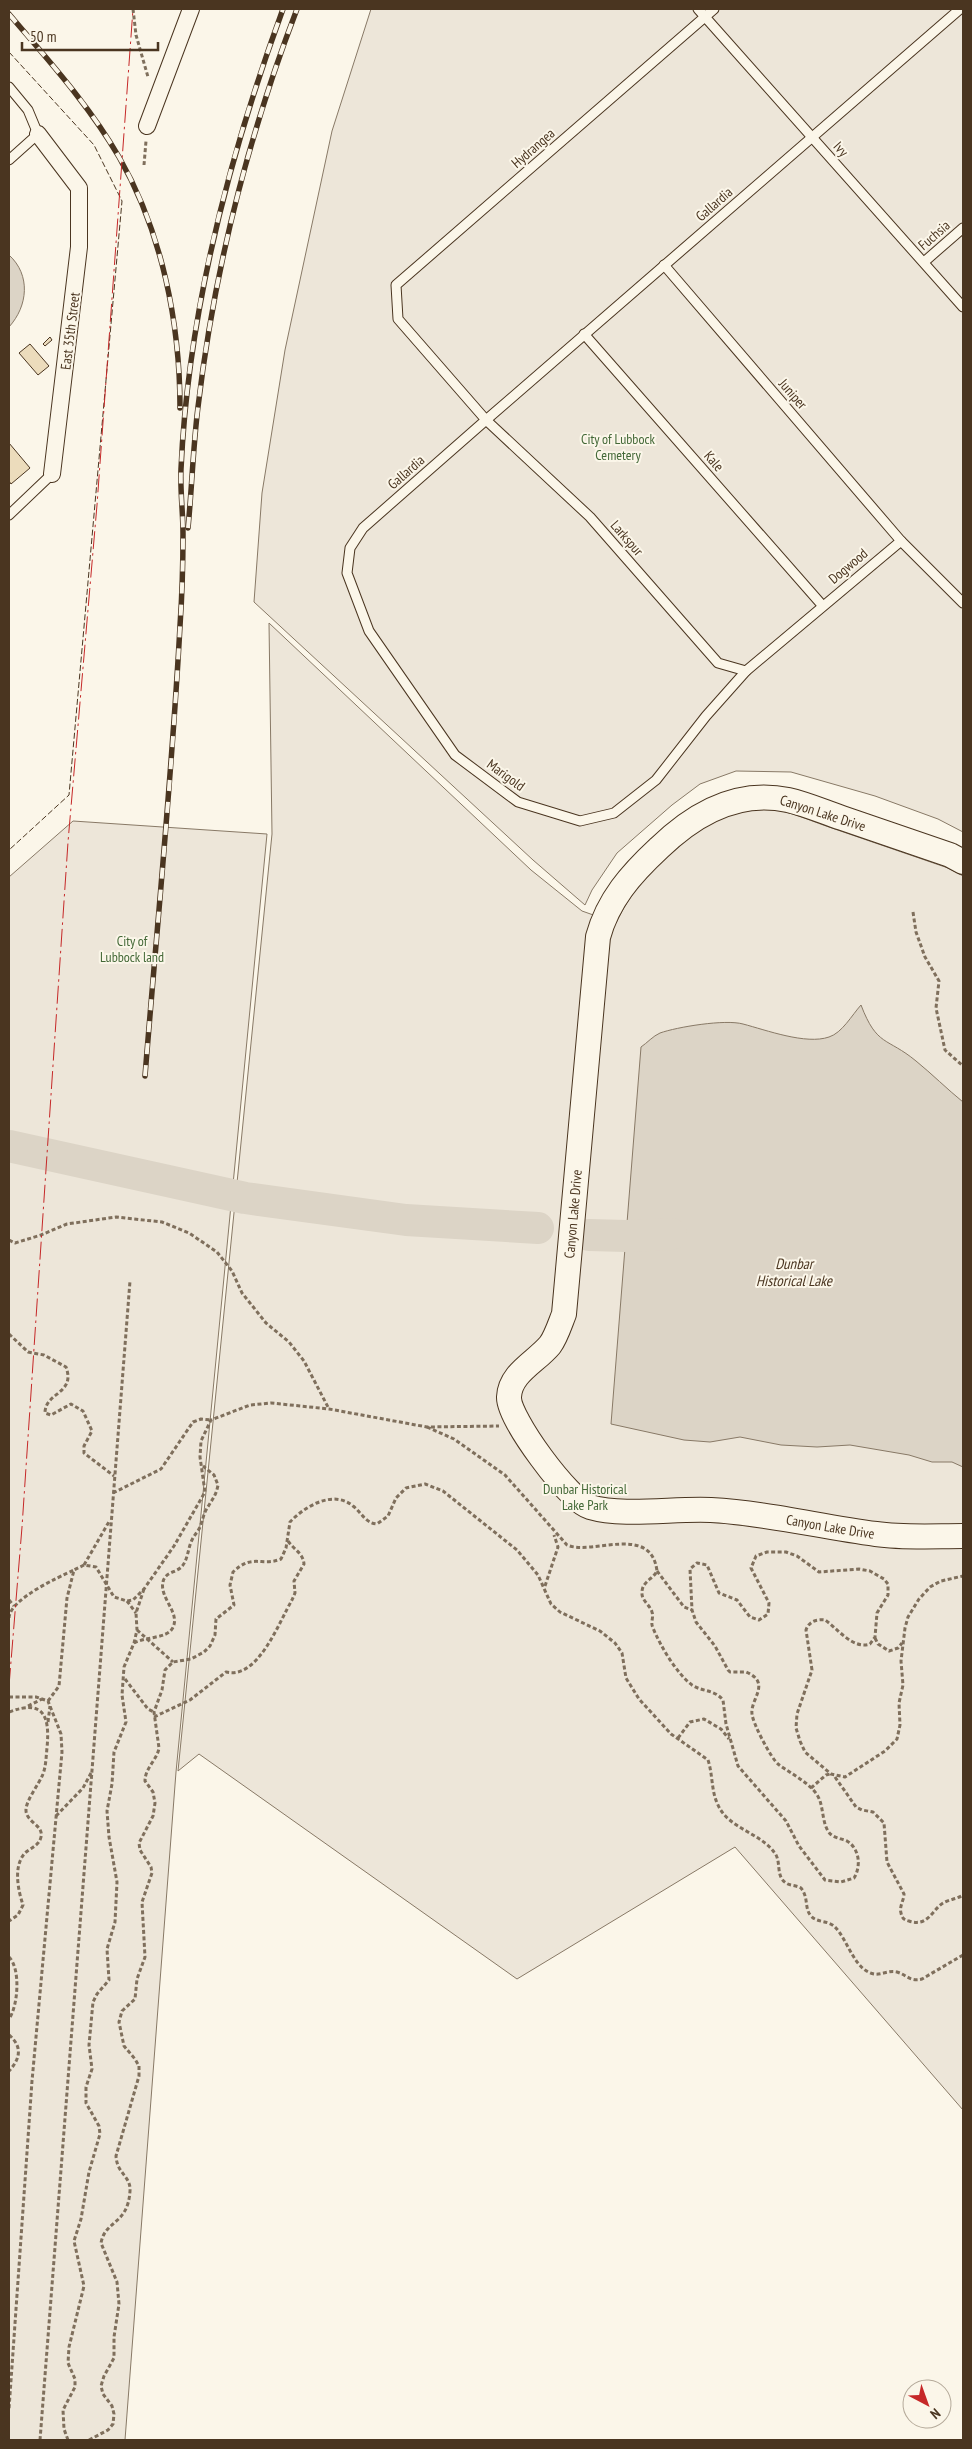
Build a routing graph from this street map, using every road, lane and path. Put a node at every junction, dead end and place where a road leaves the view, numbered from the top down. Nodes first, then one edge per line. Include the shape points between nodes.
1 (191, 9) edge
2 (698, 9) edge
3 (714, 9) edge
4 (960, 9) edge
5 (705, 17) junction
6 (9, 87) edge
7 (147, 126) dead end
8 (38, 134) junction
9 (812, 137) junction
10 (9, 160) edge
11 (963, 228) edge
12 (924, 262) junction
13 (664, 265) junction
14 (963, 307) edge
15 (584, 334) junction
16 (486, 420) junction
17 (52, 474) joint
18 (9, 515) edge
19 (901, 540) junction
20 (350, 548) joint
21 (963, 603) edge
22 (822, 606) junction
23 (746, 671) junction
24 (963, 862) edge
25 (914, 912) dead end
26 (963, 1066) edge
27 (9, 1240) edge
28 (130, 1282) dead end
29 (9, 1334) edge
30 (329, 1409) junction
31 (211, 1420) junction
32 (426, 1427) junction
33 (522, 1430) junction
34 (201, 1463) junction
35 (114, 1476) junction
36 (112, 1494) junction
37 (110, 1520) junction
38 (553, 1531) junction
39 (963, 1536) edge
40 (286, 1538) junction
41 (84, 1565) junction
42 (74, 1570) junction
43 (657, 1571) junction
44 (963, 1576) edge
45 (106, 1586) junction
46 (544, 1586) junction
47 (144, 1589) junction
48 (9, 1600) edge
49 (127, 1601) junction
50 (14, 1606) junction
51 (692, 1610) junction
52 (136, 1613) junction
53 (9, 1618) edge
54 (137, 1630) junction
55 (874, 1637) junction
56 (144, 1638) junction
57 (903, 1640) junction
58 (134, 1643) junction
59 (173, 1662) junction
60 (124, 1676) junction
61 (9, 1697) edge
62 (42, 1699) junction
63 (48, 1701) junction
64 (27, 1706) junction
65 (50, 1706) junction
66 (9, 1712) edge
67 (154, 1712) junction
68 (154, 1718) junction
69 (48, 1722) junction
70 (678, 1738) junction
71 (731, 1742) junction
72 (93, 1770) junction
73 (830, 1774) junction
74 (811, 1788) junction
75 (56, 1816) junction
76 (963, 1895) edge
77 (9, 1921) edge
78 (963, 1955) edge
79 (9, 1957) edge
80 (9, 2019) edge
81 (9, 2035) edge
82 (9, 2071) edge
83 (9, 2409) edge
84 (40, 2440) edge
85 (68, 2440) edge
86 (89, 2440) edge

1 - 7 street
2 - 5 lane, Ivy
3 - 5 lane, Hydrangea
4 - 9 lane, Gallardia
5 - 9 lane, Ivy
5 - 16 lane, Hydrangea via 396,285 398,319
6 - 8 lane via 28,110
8 - 10 lane
8 - 17 street, East 35th Street via 79,188 79,247
9 - 12 lane, Ivy
9 - 13 lane, Gallardia
11 - 12 lane, Fuchsia
12 - 14 lane, Ivy
13 - 15 lane, Gallardia
13 - 19 lane, Juniper
15 - 16 lane, Gallardia
15 - 22 lane, Kale
16 - 20 lane, Gallardia via 363,528
16 - 23 lane, Larkspur via 590,516 718,663
17 - 18 lane
19 - 21 lane
19 - 22 lane, Dogwood
20 - 23 lane, Marigold via 347,573 369,631 410,692 455,755 518,802 527,805 580,821 614,813 656,780
22 - 23 lane, Dogwood
24 - 33 street, Canyon Lake Drive via 790,800 755,796 725,803 699,815 669,838 622,886 606,914 598,937 564,1314 551,1344 518,1374 510,1387 508,1400
25 - 26 path via 916,932 925,958 939,981 936,1008 945,1050
27 - 30 path via 15,1243 67,1224 116,1217 162,1222 189,1233 217,1252 232,1271 242,1293 289,1342 304,1361
28 - 35 path
29 - 35 path via 28,1352 44,1354 66,1367 69,1378 66,1385 47,1404 45,1413 51,1415 71,1404 83,1411 92,1431 84,1453
30 - 31 path via 271,1402 250,1405
30 - 32 path
31 - 34 path via 201,1441
31 - 36 path via 193,1422 161,1469
32 - 33 path via 502,1426
32 - 38 path via 454,1439 506,1475
33 - 39 street, Canyon Lake Drive via 569,1494 589,1507 711,1510 772,1516 879,1535
34 - 47 path via 205,1492 174,1546
34 - 56 path via 214,1475 218,1485 192,1539 184,1564 168,1574 163,1582 175,1624 166,1635
35 - 36 path
36 - 37 path
37 - 41 path
37 - 45 path
38 - 43 path via 566,1545 574,1548 607,1544 639,1547 653,1557
38 - 46 path via 558,1547
40 - 46 path via 290,1522 315,1503 336,1500 351,1504 368,1522 378,1524 388,1516 400,1492 425,1484 452,1497 517,1550
40 - 59 path via 281,1559 245,1562 232,1572 230,1585 234,1605 216,1619 210,1646 197,1657
40 - 68 path via 304,1558 304,1564 294,1581 292,1600 262,1655 241,1672 226,1672 190,1700
41 - 42 path
41 - 45 path via 96,1567
42 - 50 path
42 - 63 path via 67,1598 59,1686
43 - 51 path via 684,1607
43 - 71 path via 641,1591 652,1611 653,1629 672,1663 686,1679 723,1700
44 - 57 path via 930,1586 908,1617
45 - 49 path via 114,1597
45 - 72 path
46 - 70 path via 550,1604 600,1631 615,1643 622,1653 626,1678 638,1699
47 - 49 path via 133,1600
47 - 52 path
48 - 50 path
49 - 52 path
50 - 53 path
51 - 55 path via 688,1574 693,1565 702,1563 710,1569 719,1593 741,1603 750,1616 763,1619 768,1614 769,1602 752,1572 751,1564 760,1554 786,1552 819,1572 859,1569 884,1579 889,1589 875,1619
51 - 74 path via 699,1627 716,1646 728,1670 746,1672 758,1683 759,1693 752,1714 774,1759
52 - 54 path
54 - 56 path
54 - 58 path
55 - 57 path via 889,1651 898,1648
55 - 73 path via 870,1644 863,1645 842,1635 825,1620 816,1620 807,1626 812,1670 797,1714 796,1728 805,1752
56 - 58 path
56 - 59 path
57 - 73 path via 903,1685 896,1739 886,1751 850,1775
58 - 60 path via 126,1659
59 - 67 path via 165,1670
60 - 67 path via 126,1683
60 - 85 path via 122,1694 126,1722 114,1752 107,1811 116,1874 115,1922 107,1949 109,1980 93,2002 92,2069 86,2091 86,2103 100,2134 74,2241 84,2286 69,2347 68,2363 75,2387 63,2410
61 - 62 path
62 - 63 path
62 - 64 path
63 - 65 path
64 - 66 path
64 - 69 path via 41,1710
65 - 69 path
65 - 75 path via 61,1734 62,1752
67 - 68 path
68 - 86 path via 159,1748 145,1781 153,1792 155,1803 153,1816 139,1843 152,1873 142,1902 145,1957 136,1979 134,1999 119,2018 124,2046 135,2059 139,2071 116,2156 116,2167 130,2188 126,2211 108,2228 101,2243 117,2282 119,2304 114,2358 101,2386 114,2410 114,2420 108,2430
69 - 77 path via 45,1768 26,1809 27,1817 39,1829 41,1837 20,1862 19,1893 23,1905 18,1915
70 - 71 path via 690,1722 704,1719 721,1729
70 - 78 path via 708,1760 712,1786 722,1812 774,1851 782,1879 801,1888 807,1898 810,1915 836,1928 864,1970 876,1974 896,1972 922,1980
71 - 74 path via 742,1773 786,1821 819,1873 825,1880 848,1882 858,1872 858,1856 850,1843 828,1832 820,1799
72 - 75 path via 82,1788
72 - 84 path
73 - 74 path
73 - 76 path via 842,1785 856,1807 873,1812 884,1824 887,1862 904,1894 900,1909 905,1920 915,1923 929,1918 943,1902
75 - 83 path via 32,2081
79 - 80 path via 16,1967 17,1976 15,2008
81 - 82 path via 19,2052 17,2062

